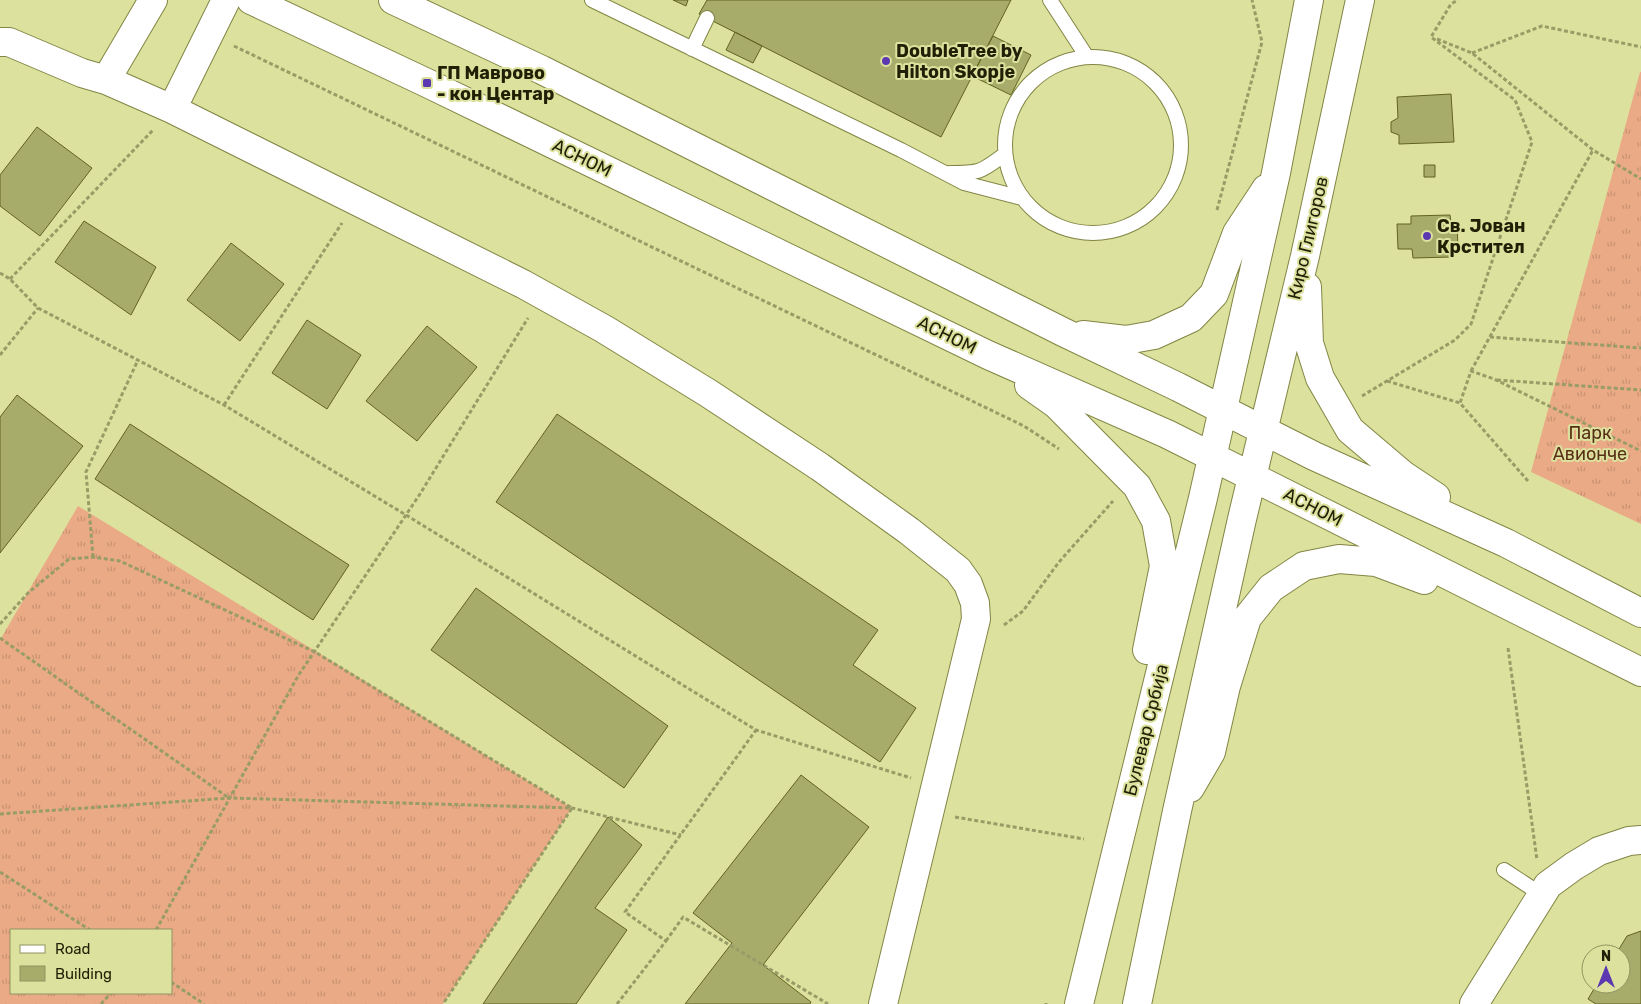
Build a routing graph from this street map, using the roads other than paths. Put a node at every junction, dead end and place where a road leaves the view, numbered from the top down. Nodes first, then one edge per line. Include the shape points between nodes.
1 (153, 0) edge
2 (226, 0) edge
3 (251, 0) edge
4 (393, 0) edge
5 (592, 0) edge
6 (1050, 0) edge
7 (1360, 0) edge
8 (1306, 11) edge
9 (707, 18) dead end
10 (0, 42) edge
11 (692, 49) junction
12 (1087, 57) junction
13 (106, 80) junction
14 (172, 109) junction
15 (1005, 154) junction
16 (1276, 172) junction
17 (946, 173) junction
18 (1022, 198) junction
19 (1305, 256) junction
20 (1063, 332) junction
21 (988, 355) junction
22 (1222, 409) junction
23 (1263, 430) junction
24 (1212, 456) junction
25 (1252, 476) junction
26 (1506, 543) junction
27 (1641, 613) edge
28 (1599, 652) junction
29 (1641, 672) edge
30 (1128, 802) junction
31 (1176, 811) junction
32 (1641, 840) edge
33 (1504, 870) dead end
34 (1542, 895) junction
35 (883, 1004) edge
36 (1079, 1004) edge
37 (1137, 1004) edge
38 (1474, 1004) edge

1 - 13 street
2 - 14 street
3 - 21 street, АСНОМ
4 - 20 street via 551,74
5 - 11 lane
6 - 12 lane
7 - 19 street, Киро Глигоров
8 - 16 street
9 - 11 lane
10 - 13 street via 9,42
11 - 17 lane
12 - 15 lane via 1059,63 1034,78 1016,101 1006,128
12 - 18 lane via 1113,59 1137,68 1158,85 1173,106 1181,131 1181,157 1174,182 1159,204 1139,220 1115,230 1089,233 1064,228 1040,216
13 - 14 street
14 - 35 street via 542,294 604,329 708,392 820,467 958,570 975,602 976,619
15 - 17 lane via 975,173
15 - 18 lane via 1010,177
16 - 20 street via 1237,233 1214,294 1191,318 1154,336 1126,340
16 - 22 street
17 - 18 lane via 964,183
19 - 23 street, Киро Глигоров
19 - 26 street via 1309,343 1320,378 1350,430 1403,475
20 - 22 street
21 - 24 street, АСНОМ
21 - 30 street via 1056,404 1106,453 1137,486 1156,521 1164,566 1128,742
22 - 23 street
22 - 24 street
23 - 25 street, Киро Глигоров
23 - 26 street
24 - 25 street, АСНОМ
24 - 30 street, Булевар Србија
25 - 28 street, АСНОМ
25 - 31 street
26 - 27 street
28 - 29 street, АСНОМ
28 - 31 street via 1515,622 1418,577 1376,562 1339,559 1304,566 1271,588 1247,618 1226,686 1211,752
30 - 36 street, Булевар Србија
31 - 37 street
32 - 34 street via 1599,851 1548,886
33 - 34 lane
34 - 38 street

